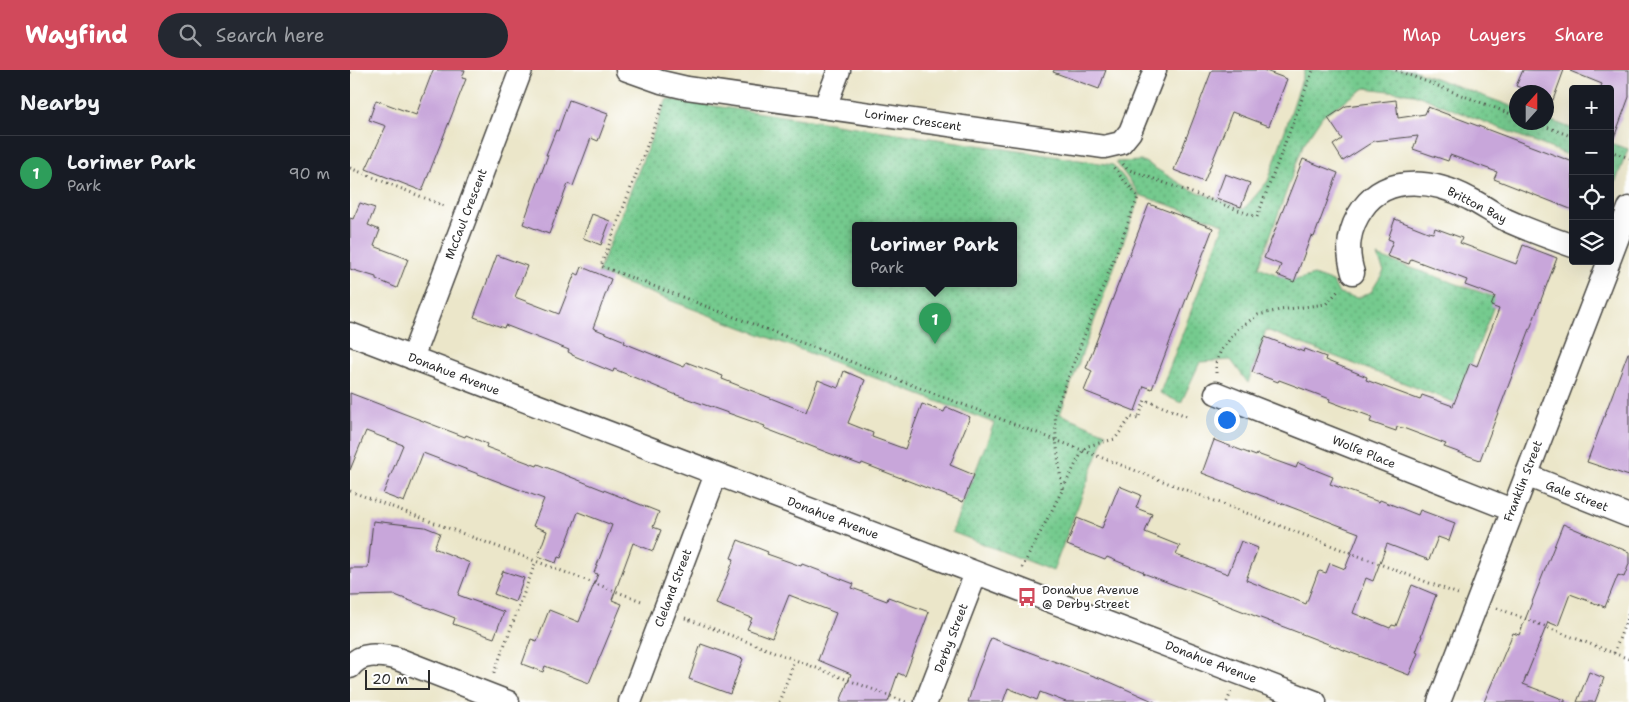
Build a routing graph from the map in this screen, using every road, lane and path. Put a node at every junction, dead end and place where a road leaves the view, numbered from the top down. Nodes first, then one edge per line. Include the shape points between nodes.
1 (521, 70) edge
2 (627, 70) edge
3 (839, 70) edge
4 (1155, 70) edge
5 (1313, 70) edge
6 (1396, 70) edge
7 (670, 84) junction
8 (825, 107) junction
9 (1509, 113) edge
10 (1554, 130) edge
11 (1569, 135) edge
12 (1106, 146) junction
13 (1614, 152) edge
14 (1629, 158) edge
15 (350, 168) edge
16 (1629, 208) edge
17 (466, 214) junction
18 (1569, 244) edge
19 (1614, 249) edge
20 (1608, 265) edge
21 (1353, 273) joint
22 (350, 334) edge
23 (412, 358) junction
24 (1216, 393) joint
25 (1189, 416) dead end
26 (1056, 440) junction
27 (1083, 450) junction
28 (716, 474) junction
29 (1526, 476) junction
30 (1062, 489) junction
31 (350, 491) edge
32 (1512, 510) junction
33 (1629, 516) edge
34 (536, 561) junction
35 (976, 573) junction
36 (1014, 587) junction
37 (1478, 601) junction
38 (665, 610) junction
39 (1629, 613) edge
40 (1614, 654) junction
41 (1629, 659) edge
42 (795, 660) junction
43 (350, 667) edge
44 (486, 693) junction
45 (508, 702) edge
46 (630, 702) edge
47 (779, 702) edge
48 (906, 702) edge
49 (926, 702) edge
50 (1315, 702) edge
51 (1439, 702) edge

1 - 17 street, McCaul Crescent
2 - 7 street, Lorimer Crescent
3 - 8 street
4 - 12 street via 1130,132 1121,143
5 - 12 path via 1257,217 1127,168
6 - 9 path
7 - 8 street, Lorimer Crescent
7 - 26 path via 601,266
8 - 12 street, Lorimer Crescent
10 - 11 path
12 - 26 path via 1112,166 1138,197 1055,412
13 - 14 path
15 - 17 path
16 - 19 street, Franklin Street
17 - 23 street, McCaul Crescent
18 - 21 street, Britton Bay via 1520,226 1440,186 1406,184 1377,193 1358,214 1348,244
20 - 29 street, Franklin Street
21 - 24 path via 1326,304 1258,315 1239,328 1221,350 1216,363
22 - 23 street, Donahue Avenue
23 - 28 street, Donahue Avenue
24 - 32 street, Wolfe Place
25 - 27 path via 1145,400 1138,419 1130,417 1115,439
26 - 27 path
26 - 30 path
27 - 30 path
27 - 37 path
28 - 35 street, Donahue Avenue
28 - 38 street, Cleland Street
29 - 32 street, Franklin Street
29 - 33 street, Gale Street
30 - 36 path
31 - 34 path
32 - 37 street, Franklin Street
34 - 38 path
34 - 44 path
35 - 36 street, Donahue Avenue
35 - 49 street, Derby Street
36 - 50 street, Donahue Avenue
37 - 40 path
37 - 51 street, Franklin Street
38 - 42 path
38 - 46 street, Cleland Street
39 - 40 path
40 - 41 path
42 - 47 path
42 - 48 path
43 - 44 street via 364,656 395,658
44 - 45 street

